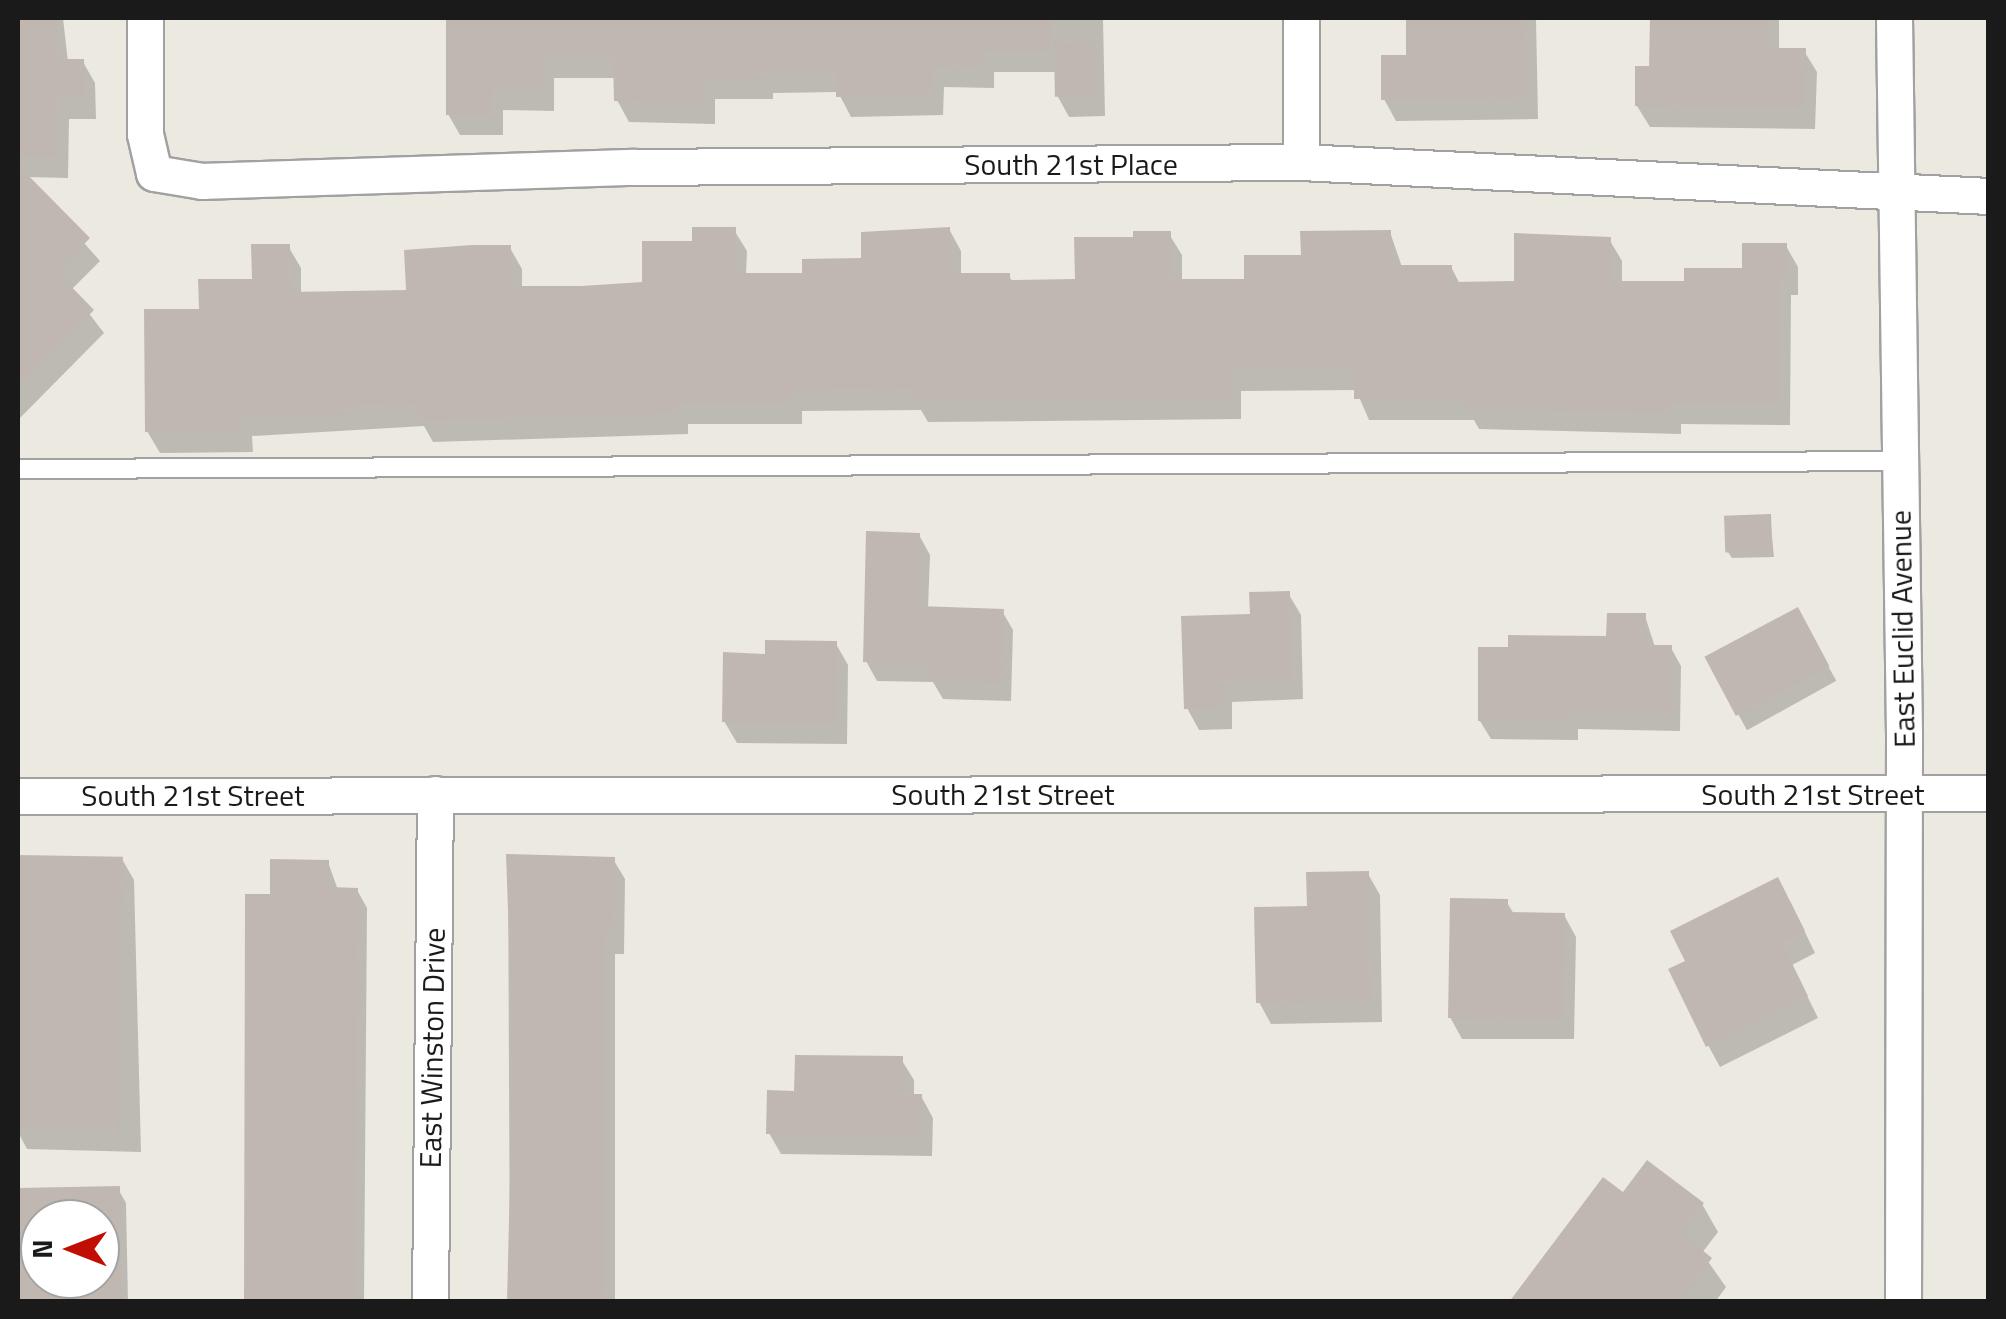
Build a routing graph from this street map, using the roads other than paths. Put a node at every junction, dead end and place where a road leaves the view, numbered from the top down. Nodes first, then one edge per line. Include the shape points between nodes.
1 (146, 18) edge
2 (1301, 18) edge
3 (1894, 18) edge
4 (1301, 162) junction
5 (1897, 192) junction
6 (1988, 196) edge
7 (1899, 460) junction
8 (18, 470) edge
9 (1988, 793) edge
10 (435, 794) junction
11 (1903, 794) junction
12 (18, 796) edge
13 (430, 1302) edge
14 (1903, 1302) edge

1 - 4 street, South 21st Place via 145,134 154,174 202,181 632,167
2 - 4 street
3 - 5 street, East Euclid Avenue
4 - 5 street, South 21st Place
5 - 6 street, South 21st Place
5 - 7 street, East Euclid Avenue
7 - 8 lane
7 - 11 street, East Euclid Avenue
9 - 11 street, South 21st Street
10 - 11 street, South 21st Street
10 - 12 street, South 21st Street
10 - 13 street, East Winston Drive
11 - 14 street, East Euclid Avenue

